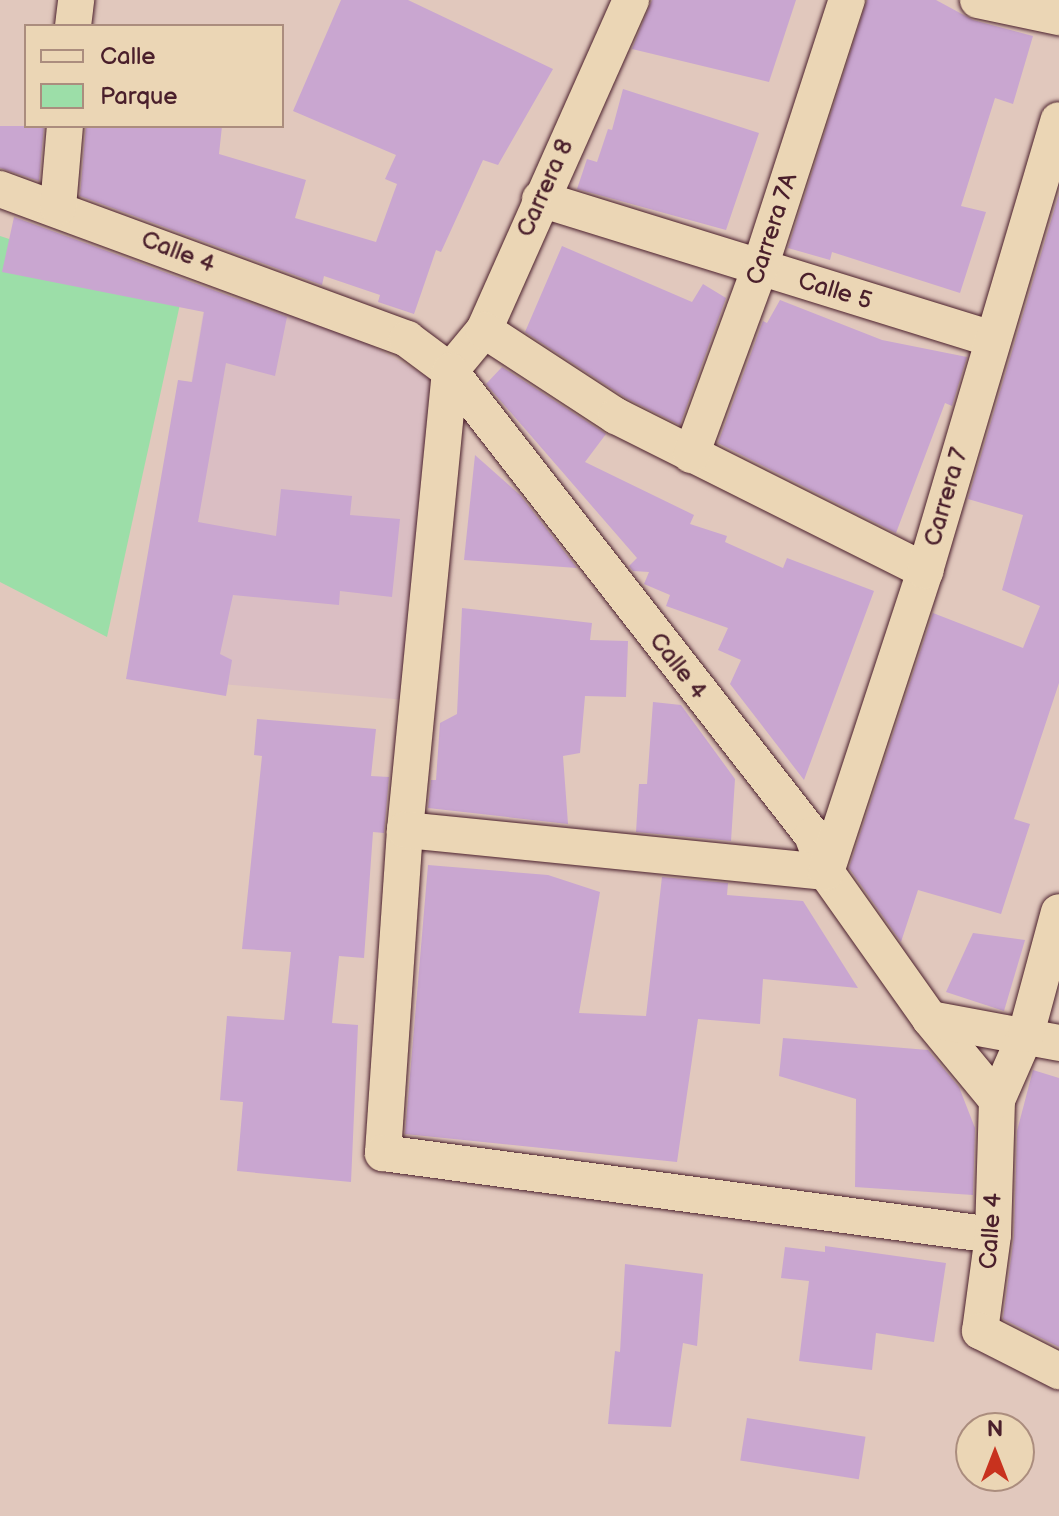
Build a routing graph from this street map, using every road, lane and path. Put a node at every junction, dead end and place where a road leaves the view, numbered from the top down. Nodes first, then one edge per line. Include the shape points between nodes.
1 (76, 0) edge
2 (631, 0) edge
3 (847, 0) edge
4 (978, 0) edge
5 (1059, 17) edge
6 (73, 24) edge
7 (1059, 120) edge
8 (65, 128) edge
9 (0, 189) edge
10 (540, 199) junction
11 (58, 207) junction
12 (760, 267) junction
13 (484, 330) junction
14 (992, 339) junction
15 (450, 371) junction
16 (691, 455) junction
17 (925, 571) junction
18 (405, 830) junction
19 (826, 872) junction
20 (1059, 912) edge
21 (930, 1019) junction
22 (1042, 1039) edge
23 (997, 1100) junction
24 (993, 1235) junction
25 (1059, 1371) edge

1 - 6 street
2 - 10 street, Carrera 8
3 - 12 street, Carrera 7A
4 - 5 street
7 - 14 street, Carrera 7
8 - 11 street
9 - 11 street, Calle 4
10 - 12 street, Calle 5
10 - 13 street, Carrera 8
11 - 15 street, Calle 4 via 407,339
12 - 14 street, Calle 5
12 - 16 street, Carrera 7A
13 - 15 street, Carrera 8
13 - 16 street via 616,416
14 - 17 street, Carrera 7
15 - 18 street
15 - 19 street, Calle 4 via 812,835
16 - 17 street
17 - 19 street, Carrera 7
18 - 19 street
18 - 24 street via 383,1153
19 - 21 street, Calle 4
20 - 22 street
21 - 22 street
21 - 23 street, Calle 4
22 - 23 street
23 - 24 street, Calle 4
24 - 25 street, Calle 4 via 980,1331

